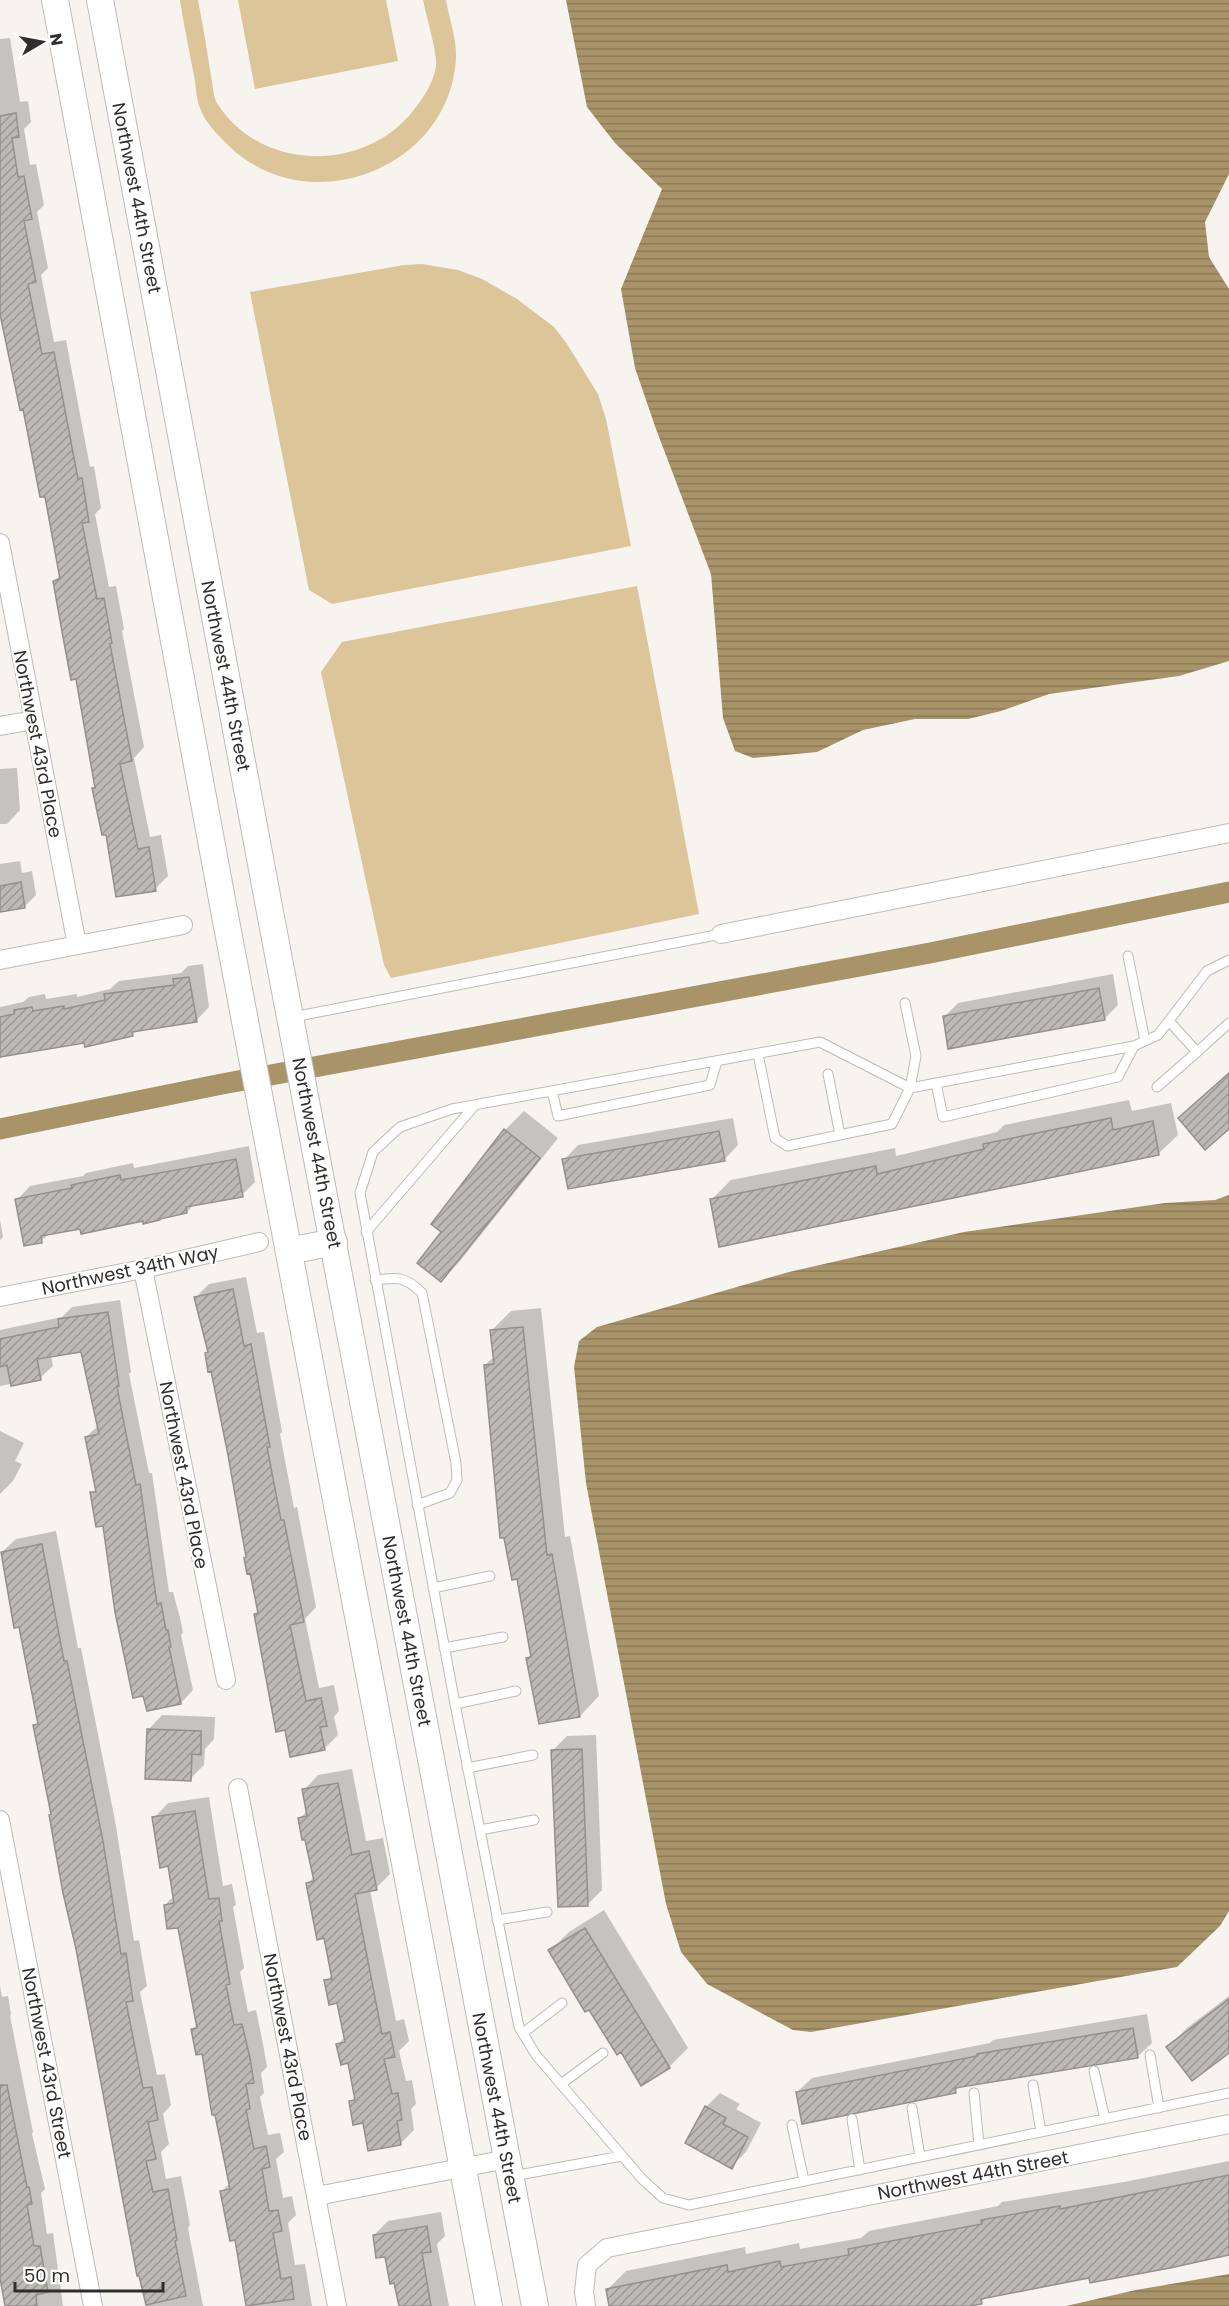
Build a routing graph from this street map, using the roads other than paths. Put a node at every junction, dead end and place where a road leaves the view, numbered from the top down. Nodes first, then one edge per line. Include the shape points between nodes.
1 (55, 0) edge
2 (100, 0) edge
3 (0, 543) edge
4 (33, 720) junction
5 (0, 726) edge
6 (1229, 833) edge
7 (183, 925) dead end
8 (721, 934) joint
9 (76, 945) junction
10 (1128, 956) dead end
11 (0, 960) edge
12 (1229, 960) edge
13 (905, 1003) dead end
14 (291, 1017) junction
15 (1169, 1021) junction
16 (1229, 1023) edge
17 (1145, 1041) junction
18 (1134, 1046) junction
19 (1197, 1052) junction
20 (758, 1054) junction
21 (717, 1061) junction
22 (828, 1074) dead end
23 (936, 1083) junction
24 (1157, 1087) dead end
25 (910, 1088) junction
26 (552, 1091) junction
27 (475, 1105) junction
28 (840, 1135) junction
29 (366, 1232) junction
30 (259, 1242) dead end
31 (334, 1242) junction
32 (289, 1251) junction
33 (143, 1269) junction
34 (375, 1280) junction
35 (0, 1297) edge
36 (417, 1505) junction
37 (490, 1576) dead end
38 (433, 1588) junction
39 (503, 1636) dead end
40 (444, 1648) junction
41 (226, 1680) dead end
42 (516, 1691) dead end
43 (455, 1704) junction
44 (532, 1755) dead end
45 (467, 1768) junction
46 (238, 1788) dead end
47 (0, 1820) edge
48 (534, 1820) dead end
49 (480, 1830) junction
50 (547, 1912) dead end
51 (498, 1920) junction
52 (562, 2003) dead end
53 (523, 2033) junction
54 (603, 2053) dead end
55 (1150, 2055) dead end
56 (1094, 2071) dead end
57 (561, 2084) junction
58 (1033, 2085) dead end
59 (974, 2093) dead end
60 (1229, 2093) edge
61 (912, 2108) dead end
62 (1159, 2108) junction
63 (852, 2119) dead end
64 (1105, 2119) junction
65 (1229, 2124) edge
66 (792, 2125) dead end
67 (1041, 2132) junction
68 (980, 2145) junction
69 (622, 2156) junction
70 (920, 2157) junction
71 (463, 2167) junction
72 (509, 2168) junction
73 (860, 2170) junction
74 (804, 2181) junction
75 (316, 2196) junction
76 (93, 2306) edge
77 (337, 2306) edge
78 (489, 2306) edge
79 (535, 2306) edge
80 (586, 2306) edge

1 - 32 street
2 - 14 street, Northwest 44th Street
3 - 4 street, Northwest 43rd Place
4 - 5 street
4 - 9 street, Northwest 43rd Place
6 - 8 street
7 - 9 street
8 - 14 lane
9 - 11 street
10 - 17 lane
12 - 15 lane via 1207,971
13 - 25 lane via 916,1056
14 - 31 street, Northwest 44th Street
15 - 17 lane via 1158,1035
15 - 19 lane
16 - 19 lane
17 - 18 lane
18 - 23 lane
18 - 23 lane via 1118,1077 943,1117
19 - 24 lane
20 - 21 lane
20 - 25 lane via 820,1042
20 - 28 lane via 775,1138 787,1146
21 - 26 lane
21 - 26 lane via 710,1085 558,1116
22 - 28 lane
23 - 25 lane
25 - 28 lane via 892,1124
26 - 27 lane
27 - 29 lane
27 - 29 lane via 400,1127 373,1152 360,1193
29 - 34 lane
30 - 33 street, Northwest 34th Way
31 - 32 street
31 - 72 street, Northwest 44th Street
32 - 71 street
33 - 35 street, Northwest 34th Way
33 - 41 street, Northwest 43rd Place
34 - 36 lane
34 - 36 lane via 398,1277 422,1293 456,1463 457,1480 450,1494
36 - 38 lane
37 - 38 lane
38 - 40 lane
39 - 40 lane
40 - 43 lane
42 - 43 lane
43 - 45 lane
44 - 45 lane
45 - 49 lane
46 - 75 street, Northwest 43rd Place
47 - 76 street, Northwest 43rd Street
48 - 49 lane
49 - 51 lane
50 - 51 lane
51 - 53 lane
52 - 53 lane
53 - 57 lane
54 - 57 lane
55 - 62 lane
56 - 64 lane
57 - 69 lane
58 - 67 lane
59 - 68 lane
60 - 62 lane
61 - 70 lane
62 - 64 lane
63 - 73 lane
64 - 67 lane
65 - 80 street, Northwest 44th Street via 607,2248 587,2265
66 - 74 lane
67 - 68 lane
68 - 70 lane
69 - 72 lane
69 - 74 lane via 663,2198 689,2205
70 - 73 lane
71 - 72 street
71 - 75 street
71 - 78 street
72 - 79 street, Northwest 44th Street
73 - 74 lane
75 - 77 street, Northwest 43rd Place

